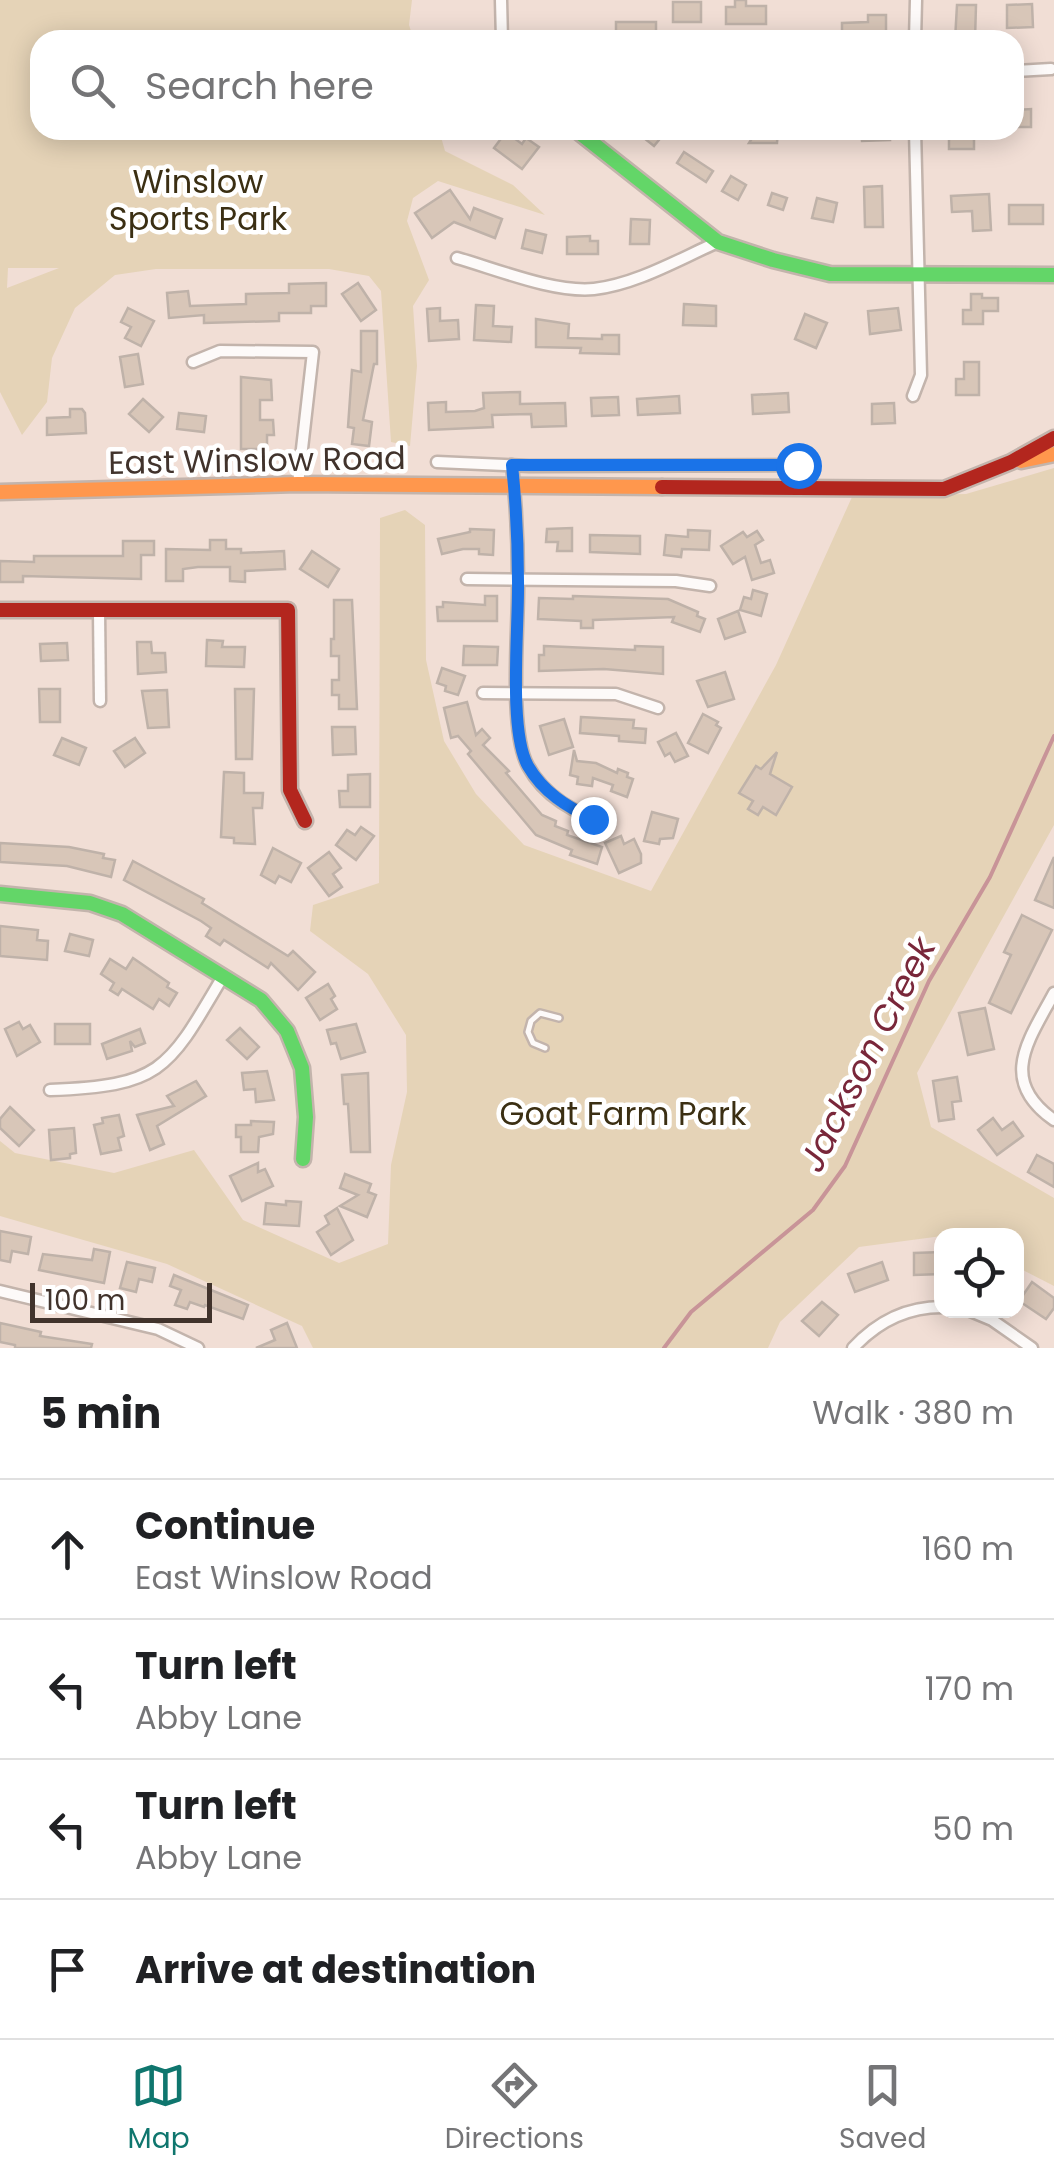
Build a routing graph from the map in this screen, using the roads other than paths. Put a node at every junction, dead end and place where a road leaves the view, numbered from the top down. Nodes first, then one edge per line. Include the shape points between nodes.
1 (501, 0) edge
2 (916, 0) edge
3 (502, 30) edge
4 (915, 30) edge
5 (1051, 69) dead end
6 (1024, 70) edge
7 (589, 140) edge
8 (915, 140) edge
9 (718, 242) junction
10 (457, 258) dead end
11 (917, 274) junction
12 (1054, 275) edge
13 (193, 362) dead end
14 (913, 396) dead end
15 (1054, 438) edge
16 (1054, 454) edge
17 (437, 462) dead end
18 (1011, 462) junction
19 (512, 465) junction
20 (798, 465) dead end
21 (298, 484) junction
22 (514, 488) junction
23 (0, 492) edge
24 (518, 578) junction
25 (467, 579) dead end
26 (710, 586) dead end
27 (0, 610) edge
28 (99, 611) junction
29 (518, 692) junction
30 (484, 694) dead end
31 (100, 701) dead end
32 (658, 708) dead end
33 (608, 820) dead end
34 (305, 822) dead end
35 (0, 894) edge
36 (222, 978) junction
37 (1054, 993) edge
38 (560, 1018) dead end
39 (545, 1048) dead end
40 (50, 1090) dead end
41 (1054, 1120) edge
42 (303, 1159) dead end
43 (0, 1291) edge
44 (934, 1308) edge
45 (987, 1318) edge
46 (198, 1348) edge
47 (854, 1348) edge
48 (1032, 1348) edge

1 - 3 street
2 - 4 street
5 - 6 street
7 - 9 street
8 - 11 street
9 - 10 street via 592,289
9 - 11 street via 830,274
11 - 12 street
11 - 14 street via 921,375
13 - 21 street via 220,351 314,352
15 - 18 street, East Winslow Road
16 - 18 street, East Winslow Road
17 - 19 street, East Winslow Road
18 - 22 street, East Winslow Road via 944,489
19 - 20 street, East Winslow Road
19 - 22 street
21 - 22 street, East Winslow Road
21 - 23 street, East Winslow Road
22 - 24 street
24 - 25 street
24 - 26 street
24 - 29 street
27 - 28 street
28 - 31 street
28 - 34 street via 288,610 290,790
29 - 30 street
29 - 32 street via 616,694
29 - 33 street via 526,764 568,807
35 - 36 street via 90,903 122,914
36 - 40 street via 185,1041 150,1072 118,1085
36 - 42 street via 260,1000 287,1031 302,1068
37 - 41 street via 1022,1062 1027,1094
38 - 39 lane via 540,1013 531,1022 533,1043
43 - 46 street via 158,1329
44 - 47 street via 898,1315
45 - 48 street

